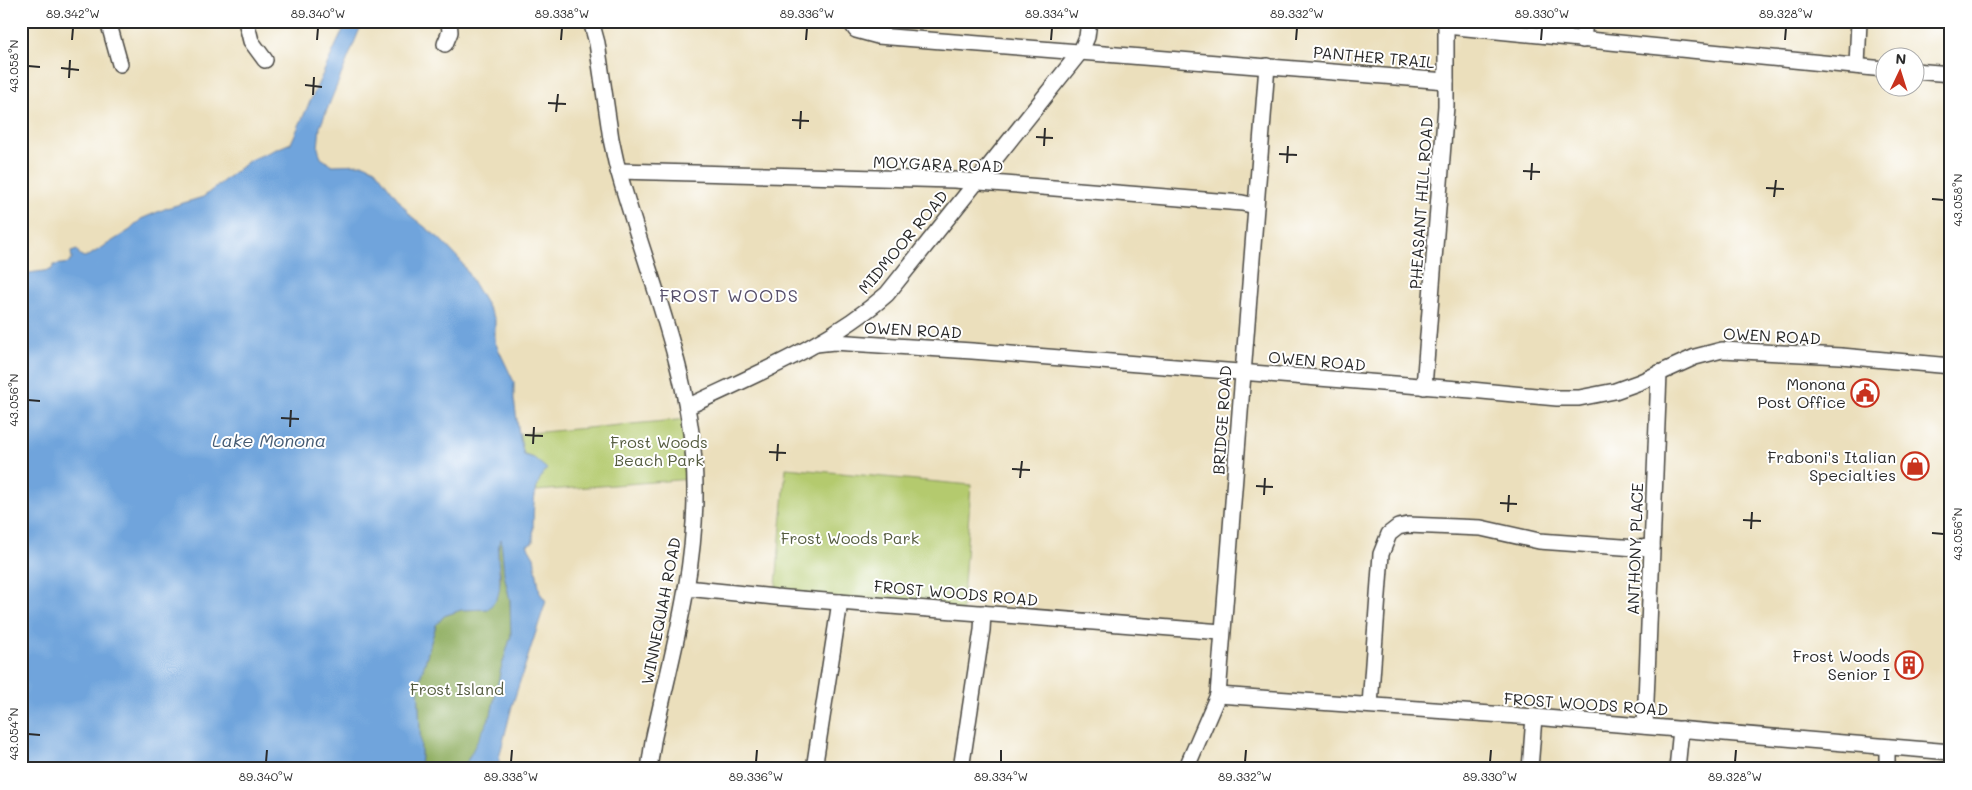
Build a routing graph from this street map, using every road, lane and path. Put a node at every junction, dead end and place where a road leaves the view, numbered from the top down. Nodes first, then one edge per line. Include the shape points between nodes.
1 (108, 21) edge
2 (246, 21) edge
3 (449, 21) edge
4 (591, 21) edge
5 (1089, 21) edge
6 (1585, 21) edge
7 (1859, 21) edge
8 (852, 24) edge
9 (1446, 24) edge
10 (1583, 40) junction
11 (445, 44) dead end
12 (1081, 51) junction
13 (265, 60) dead end
14 (120, 64) dead end
15 (1267, 66) junction
16 (1857, 66) junction
17 (1874, 68) edge
18 (1924, 72) edge
19 (1951, 74) edge
20 (1446, 81) junction
21 (618, 171) junction
22 (975, 182) junction
23 (1256, 206) junction
24 (864, 314) junction
25 (816, 344) junction
26 (849, 344) junction
27 (1951, 366) edge
28 (1242, 372) junction
29 (1660, 372) junction
30 (1424, 387) junction
31 (687, 407) junction
32 (1652, 547) junction
33 (686, 588) junction
34 (840, 602) junction
35 (983, 614) junction
36 (1222, 632) junction
37 (1218, 694) junction
38 (1370, 705) junction
39 (1534, 717) junction
40 (1645, 726) junction
41 (1681, 728) junction
42 (1887, 747) junction
43 (1951, 752) edge
44 (649, 769) edge
45 (814, 769) edge
46 (961, 769) edge
47 (1186, 769) edge
48 (1530, 769) edge
49 (1677, 769) edge
50 (1886, 769) edge

1 - 14 street
2 - 13 street via 251,41
3 - 11 street via 450,32
4 - 21 street, WINNEQUAH ROAD
5 - 12 street, MIDMOOR ROAD
6 - 10 street
7 - 16 street
8 - 12 street, PANTHER TRAIL via 856,30 878,36
9 - 10 street
9 - 20 street, PHEASANT HILL ROAD
10 - 16 street
12 - 15 street, PANTHER TRAIL
12 - 22 street, MIDMOOR ROAD
15 - 20 street, PANTHER TRAIL
15 - 23 street, BRIDGE ROAD
16 - 17 street
18 - 19 street
20 - 30 street, PHEASANT HILL ROAD
21 - 22 street, MOYGARA ROAD
21 - 31 street, WINNEQUAH ROAD
22 - 23 street, MOYGARA ROAD
22 - 24 street, MIDMOOR ROAD via 887,294
23 - 28 street, BRIDGE ROAD
24 - 25 street, MIDMOOR ROAD
24 - 26 street, MIDMOOR ROAD
25 - 26 street, OWEN ROAD
25 - 31 street, OWEN ROAD
26 - 28 street, OWEN ROAD
27 - 29 street, OWEN ROAD via 1722,350
28 - 30 street, OWEN ROAD
28 - 36 street, BRIDGE ROAD
29 - 30 street, OWEN ROAD via 1615,391 1579,398
29 - 32 street, ANTHONY PLACE
31 - 33 street, WINNEQUAH ROAD via 695,488 693,549
32 - 38 street via 1539,541 1481,528 1398,527 1389,534 1378,567
32 - 40 street, ANTHONY PLACE
33 - 34 street, FROST WOODS ROAD
33 - 44 street, WINNEQUAH ROAD
34 - 35 street, FROST WOODS ROAD
34 - 45 street
35 - 36 street, FROST WOODS ROAD
35 - 46 street
36 - 37 street, BRIDGE ROAD
37 - 38 street, FROST WOODS ROAD
37 - 47 street, BRIDGE ROAD
38 - 39 street, FROST WOODS ROAD
39 - 40 street, FROST WOODS ROAD
39 - 48 street
40 - 41 street, FROST WOODS ROAD
41 - 42 street, FROST WOODS ROAD
41 - 49 street
42 - 43 street, FROST WOODS ROAD
42 - 50 street

